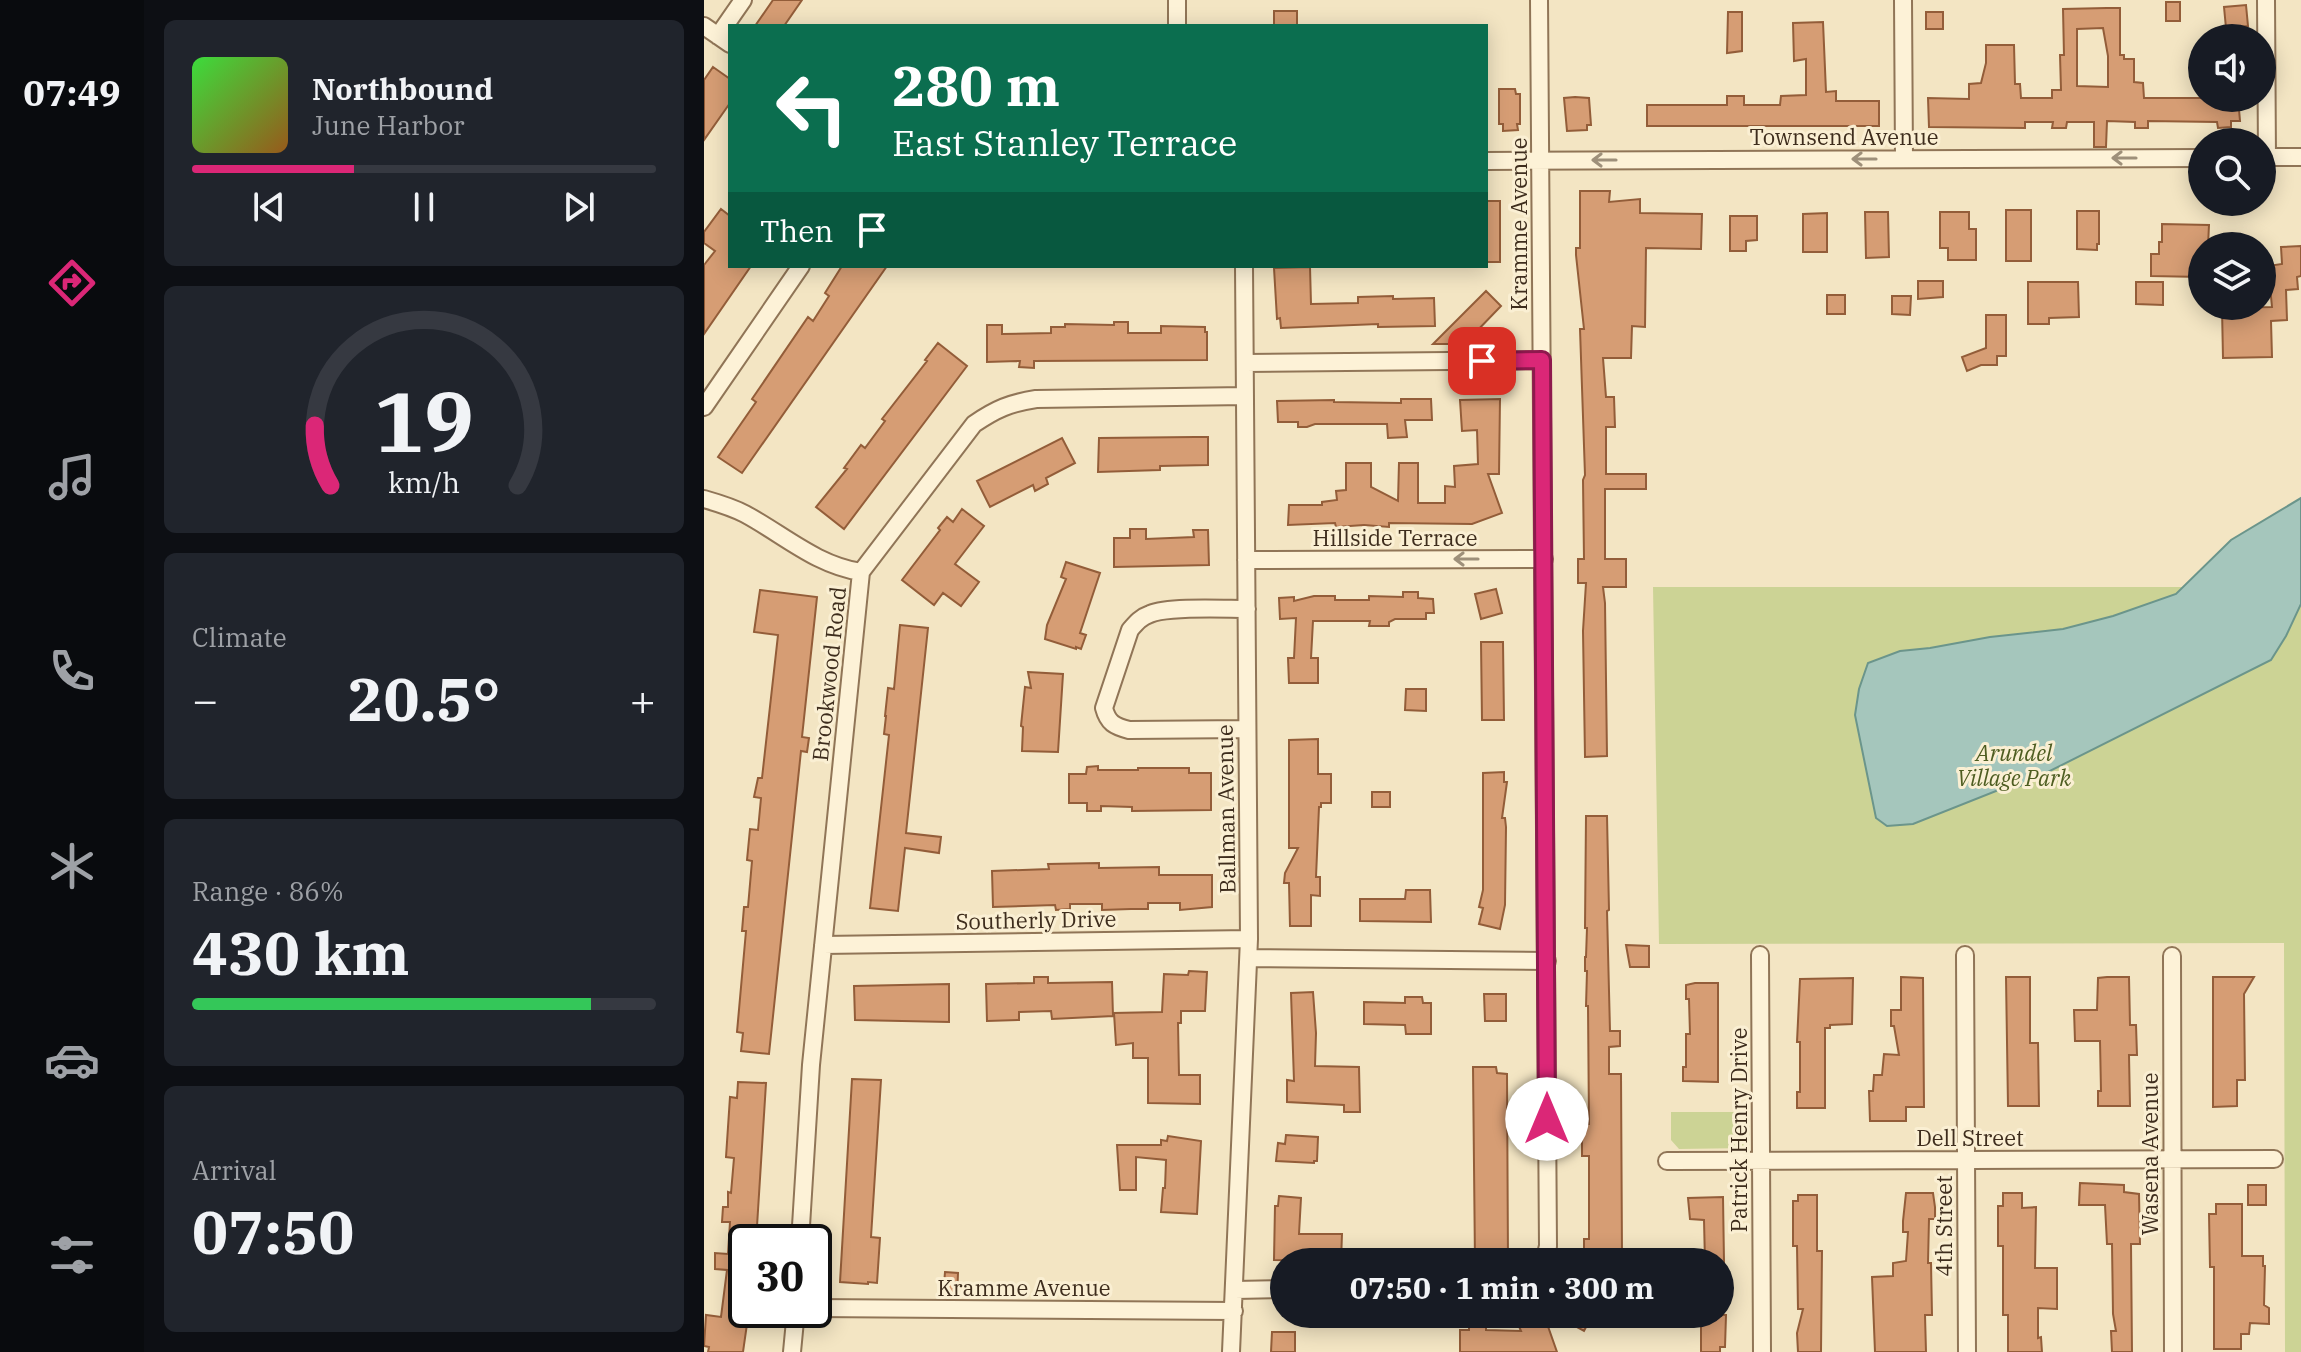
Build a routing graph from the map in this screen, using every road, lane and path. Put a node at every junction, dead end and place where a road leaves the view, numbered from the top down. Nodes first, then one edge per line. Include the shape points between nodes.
1 (743, 0) edge
2 (1177, 0) edge
3 (1539, 0) edge
4 (1903, 0) edge
5 (2266, 0) edge
6 (1177, 24) edge
7 (717, 35) edge
8 (2264, 128) edge
9 (2276, 157) edge
10 (2301, 157) edge
11 (2188, 158) edge
12 (1904, 159) junction
13 (1540, 160) junction
14 (1488, 161) edge
15 (800, 268) edge
16 (1244, 268) edge
17 (1542, 360) junction
18 (1245, 363) junction
19 (1245, 396) junction
20 (704, 407) edge
21 (704, 499) edge
22 (1544, 559) junction
23 (1246, 560) junction
24 (861, 572) junction
25 (1247, 609) junction
26 (1247, 729) junction
27 (1249, 939) junction
28 (823, 945) junction
29 (1760, 955) dead end
30 (1965, 955) dead end
31 (2172, 956) dead end
32 (1249, 958) junction
33 (1547, 961) junction
34 (2274, 1159) dead end
35 (1966, 1160) junction
36 (2172, 1160) junction
37 (1667, 1161) dead end
38 (1761, 1161) junction
39 (801, 1224) edge
40 (1548, 1248) edge
41 (1270, 1289) edge
42 (1235, 1290) junction
43 (832, 1308) edge
44 (1234, 1311) junction
45 (794, 1328) edge
46 (792, 1352) edge
47 (1231, 1352) edge
48 (1762, 1352) edge
49 (1967, 1352) edge
50 (2173, 1352) edge

1 - 7 street
2 - 6 street
3 - 13 street, Kramme Avenue
4 - 12 street
5 - 8 street
9 - 10 street
11 -> 12 street, Townsend Avenue
12 -> 13 street, Townsend Avenue
13 - 14 street, Townsend Avenue
13 - 17 street, Kramme Avenue
15 - 20 street
16 - 18 street, Ballman Avenue
17 - 18 street
17 - 22 street, Kramme Avenue
18 - 19 street, Ballman Avenue
19 - 23 street, Ballman Avenue
19 - 24 street, Brookwood Road via 1011,403 974,424
21 - 24 street via 744,513 812,556
22 -> 23 street, Hillside Terrace
22 - 33 street, Kramme Avenue
23 - 25 street, Ballman Avenue
24 - 28 street, Brookwood Road
25 - 26 street, Ballman Avenue
25 - 26 street via 1164,611 1138,620 1104,708 1108,720 1129,730
26 - 27 street, Ballman Avenue
27 - 28 street, Southerly Drive
27 - 32 street, Ballman Avenue
28 - 39 street, Brookwood Road
29 - 38 street, Patrick Henry Drive
30 - 35 street, 4th Street
31 - 36 street, Wasena Avenue
32 - 33 street
32 - 42 street, Ballman Avenue
33 - 40 street, Kramme Avenue
34 - 36 street, Dell Street
35 - 36 street, Dell Street
35 - 38 street, Dell Street
35 - 49 street, 4th Street
36 - 50 street, Wasena Avenue
37 - 38 street, Dell Street
38 - 48 street, Patrick Henry Drive
41 - 42 street
42 - 44 street, Ballman Avenue
43 - 44 street, Kramme Avenue
44 - 47 street, Ballman Avenue
45 - 46 street

